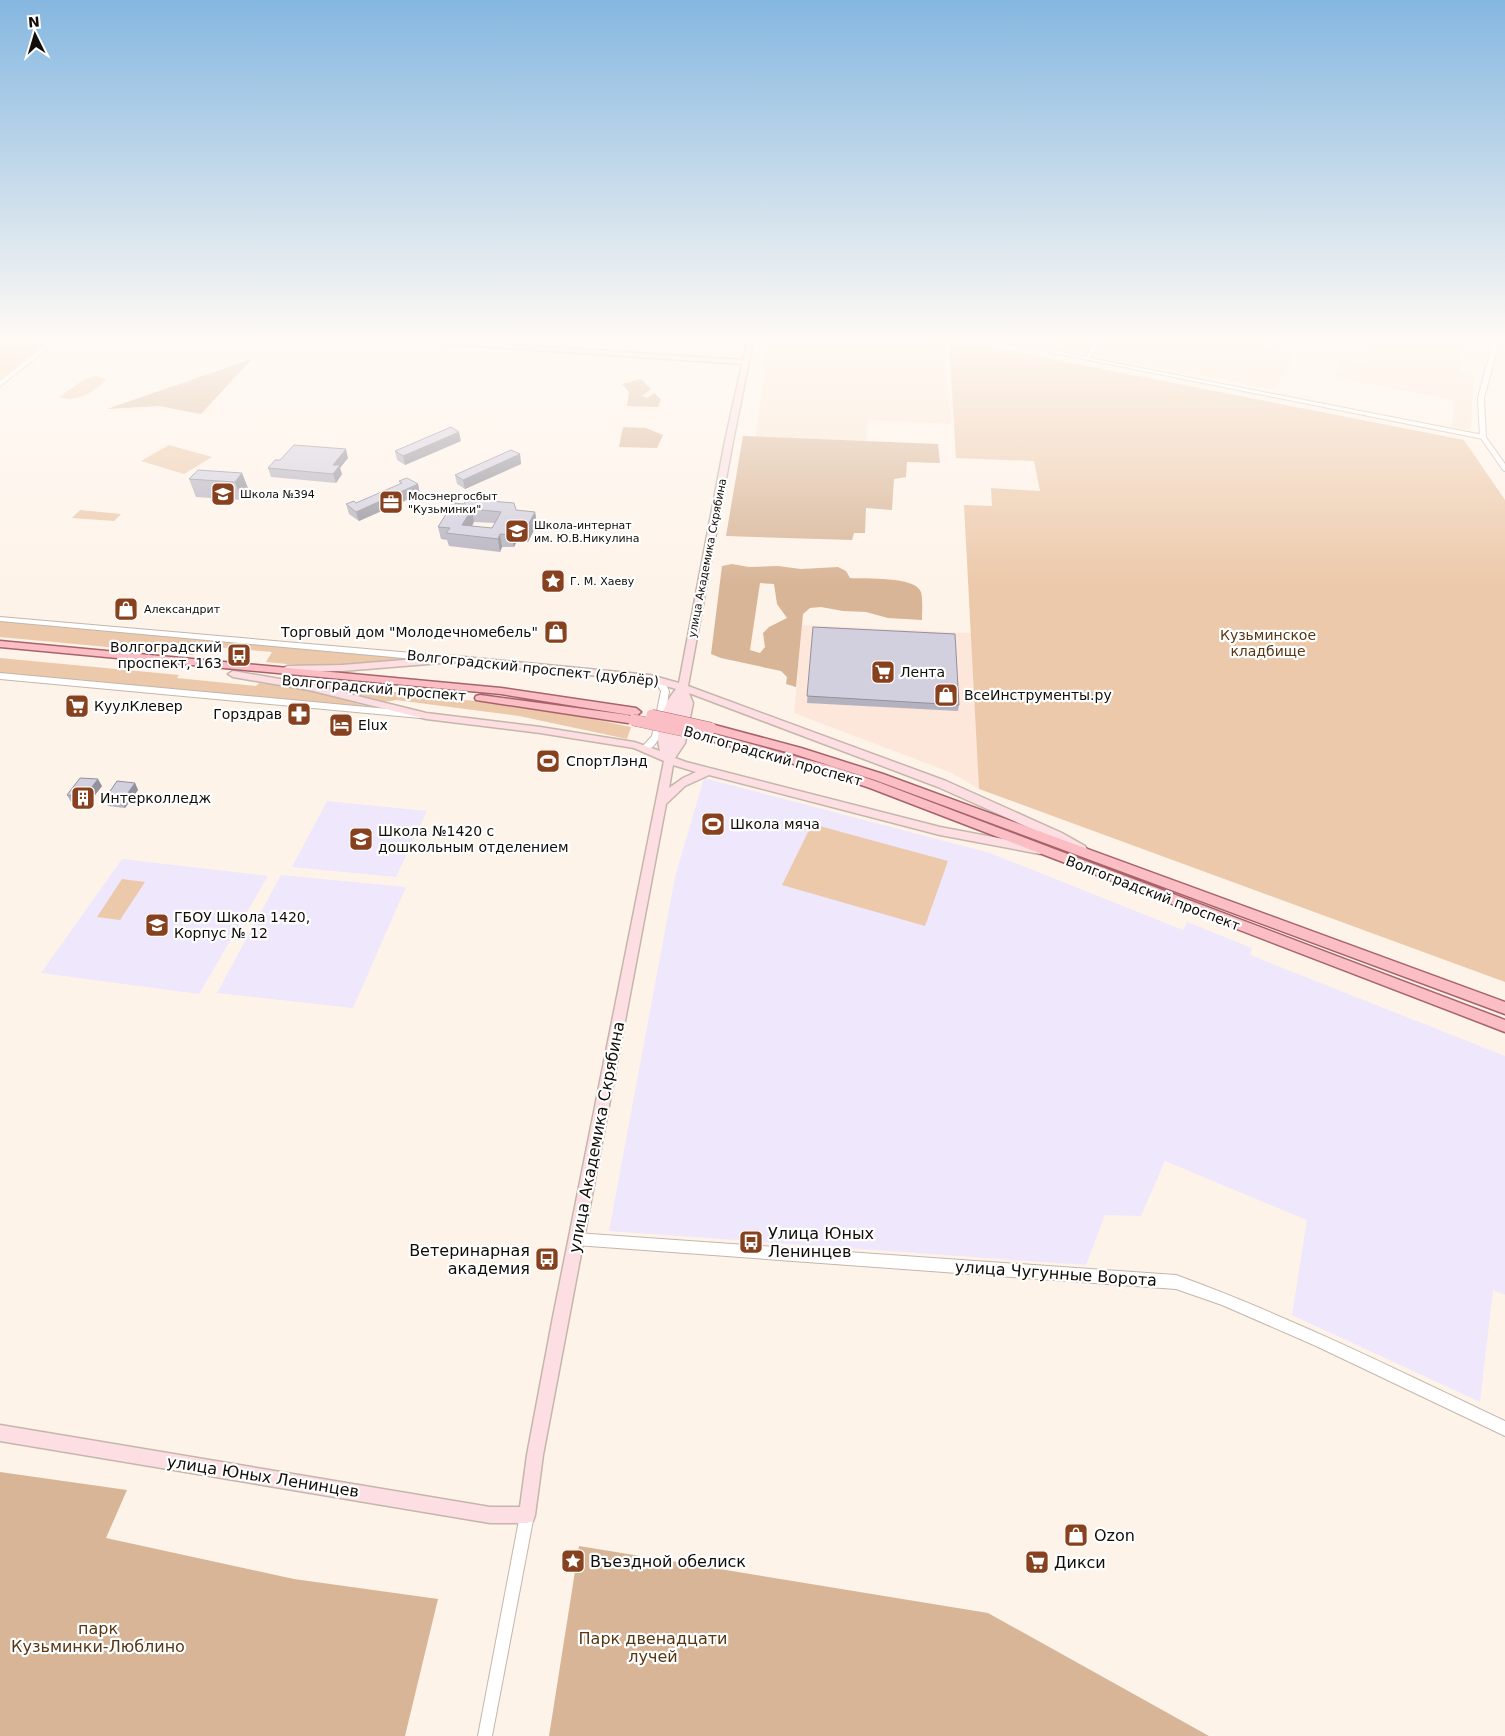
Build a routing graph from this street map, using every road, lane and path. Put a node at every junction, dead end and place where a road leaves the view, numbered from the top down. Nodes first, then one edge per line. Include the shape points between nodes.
1 (732, 423) edge
2 (1412, 423) edge
3 (1482, 423) edge
4 (1483, 437) junction
5 (1505, 469) edge
6 (0, 619) edge
7 (0, 644) edge
8 (0, 652) edge
9 (454, 659) junction
10 (264, 668) junction
11 (233, 674) junction
12 (0, 676) edge
13 (658, 680) junction
14 (683, 687) junction
15 (426, 716) junction
16 (635, 716) junction
17 (709, 732) junction
18 (646, 748) junction
19 (668, 760) junction
20 (709, 772) junction
21 (659, 806) junction
22 (1043, 851) junction
23 (1094, 856) junction
24 (1505, 1008) edge
25 (1505, 1026) edge
26 (576, 1239) junction
27 (1505, 1430) edge
28 (0, 1433) edge
29 (527, 1515) junction
30 (485, 1736) edge

1 - 14 main road, улица Академика Скрябина
2 - 4 street
3 - 4 street
4 - 5 street
6 - 9 street, Волгоградский проспект (дублёр)
7 - 10 main road, Волгоградский проспект
8 - 11 main road, Волгоградский проспект
9 - 10 main road via 323,669
9 - 13 main road, Волгоградский проспект (дублёр)
10 - 16 main road, Волгоградский проспект via 501,691
11 - 15 main road via 309,687
11 - 16 main road, Волгоградский проспект
12 - 15 street
13 - 14 main road, Волгоградский проспект (дублёр)
13 - 18 street via 664,691 656,737
14 - 19 main road, улица Академика Скрябина via 687,711 680,743
14 - 19 main road, улица Академика Скрябина via 671,701 662,740
14 - 23 main road, Волгоградский проспект (дублёр) via 942,784 1058,836
15 - 18 main road via 568,734
16 - 17 main road, Волгоградский проспект, bridge
17 - 22 main road, Волгоградский проспект via 874,785
17 - 23 main road, Волгоградский проспект via 851,767
18 - 19 main road
19 - 20 main road
19 - 21 main road, улица Академика Скрябина
20 - 21 main road via 679,785
20 - 22 main road via 940,831
21 - 26 main road, улица Академика Скрябина
22 - 25 main road, Волгоградский проспект
23 - 24 main road, Волгоградский проспект
26 - 27 street, улица Чугунные Ворота via 1176,1282 1321,1341
26 - 29 main road, улица Академика Скрябина
28 - 29 main road, улица Юных Ленинцев via 490,1515
29 - 30 street

